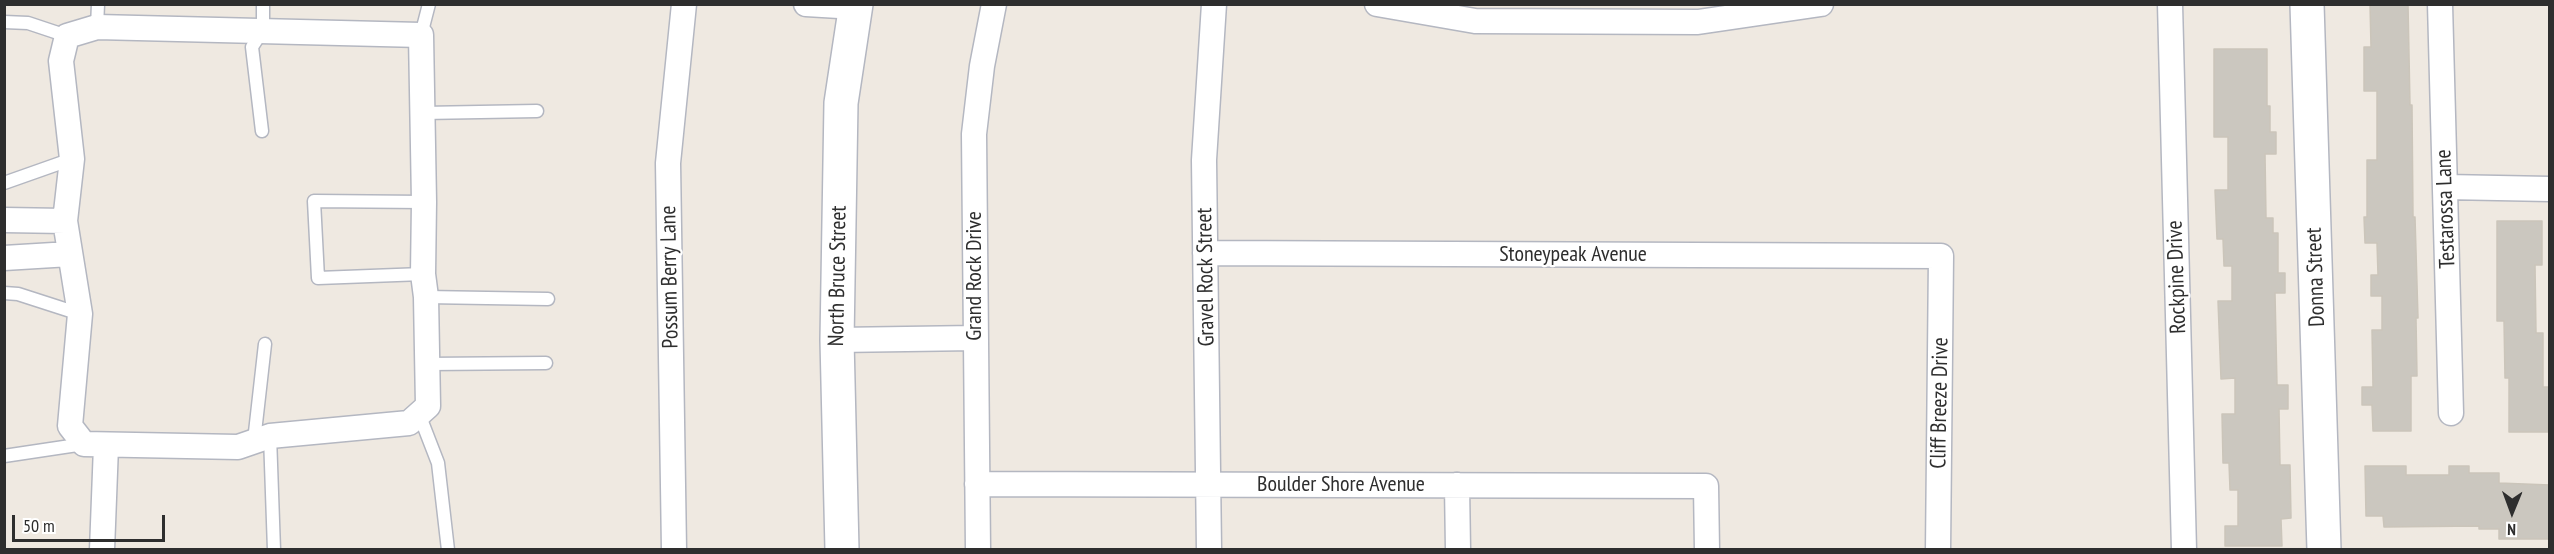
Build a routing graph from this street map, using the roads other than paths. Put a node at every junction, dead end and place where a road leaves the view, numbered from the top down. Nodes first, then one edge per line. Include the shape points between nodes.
1 (263, 4) edge
2 (429, 4) edge
3 (684, 4) edge
4 (806, 4) edge
5 (994, 4) edge
6 (1214, 4) edge
7 (1377, 4) edge
8 (1821, 4) edge
9 (2170, 4) edge
10 (2307, 4) edge
11 (2440, 4) edge
12 (856, 6) edge
13 (97, 16) edge
14 (4, 22) edge
15 (262, 30) junction
16 (421, 35) junction
17 (67, 36) junction
18 (537, 111) dead end
19 (423, 113) junction
20 (262, 131) dead end
21 (72, 159) junction
22 (4, 183) edge
23 (2445, 188) junction
24 (2550, 189) edge
25 (424, 202) junction
26 (4, 220) edge
27 (65, 221) junction
28 (1205, 253) junction
29 (69, 254) junction
30 (1941, 256) joint
31 (4, 258) edge
32 (424, 285) junction
33 (4, 293) edge
34 (548, 299) dead end
35 (80, 314) junction
36 (975, 338) junction
37 (837, 340) junction
38 (265, 344) dead end
39 (546, 363) dead end
40 (427, 364) junction
41 (2451, 412) dead end
42 (419, 414) junction
43 (262, 439) junction
44 (95, 445) junction
45 (4, 456) edge
46 (977, 484) junction
47 (1208, 484) junction
48 (1457, 485) junction
49 (102, 549) edge
50 (274, 549) edge
51 (448, 549) edge
52 (674, 549) edge
53 (842, 549) edge
54 (978, 549) edge
55 (1209, 549) edge
56 (1458, 549) edge
57 (1707, 549) edge
58 (1938, 549) edge
59 (2184, 549) edge
60 (2324, 549) edge

1 - 15 lane
2 - 16 lane
3 - 52 street, Possum Berry Lane via 668,163
4 - 12 street
5 - 36 street, Grand Rock Drive via 974,134
6 - 28 street, Gravel Rock Street via 1204,160
7 - 8 street via 1475,21 1675,22
9 - 59 street, Rockpine Drive
10 - 60 street, Donna Street
11 - 23 street, Testarossa Lane
12 - 37 street, North Bruce Street via 841,104
13 - 15 street
13 - 17 street
14 - 17 lane via 28,23
15 - 16 street
15 - 20 lane via 252,47
16 - 19 street
17 - 21 street via 61,61
18 - 19 lane
19 - 25 street
21 - 22 lane
21 - 27 street
23 - 24 street
23 - 41 street, Testarossa Lane
25 - 32 street
25 - 32 lane via 314,201 318,278
26 - 27 street
27 - 29 street
28 - 30 street, Stoneypeak Avenue
28 - 47 street, Gravel Rock Street
29 - 31 street
29 - 35 street
30 - 58 street, Cliff Breeze Drive
32 - 34 lane
32 - 40 street
33 - 35 lane
35 - 44 street via 70,426
36 - 37 street
36 - 46 street, Grand Rock Drive
37 - 53 street, North Bruce Street
38 - 43 lane
39 - 40 lane
40 - 42 street via 428,406
42 - 43 street via 409,423
42 - 51 lane via 438,463
43 - 44 street via 238,447
43 - 50 lane
44 - 45 lane
44 - 49 street
46 - 47 street, Boulder Shore Avenue
46 - 54 street, Grand Rock Drive
47 - 48 street, Boulder Shore Avenue
47 - 55 street, Gravel Rock Street
48 - 56 street
48 - 57 street, Boulder Shore Avenue via 1706,486

